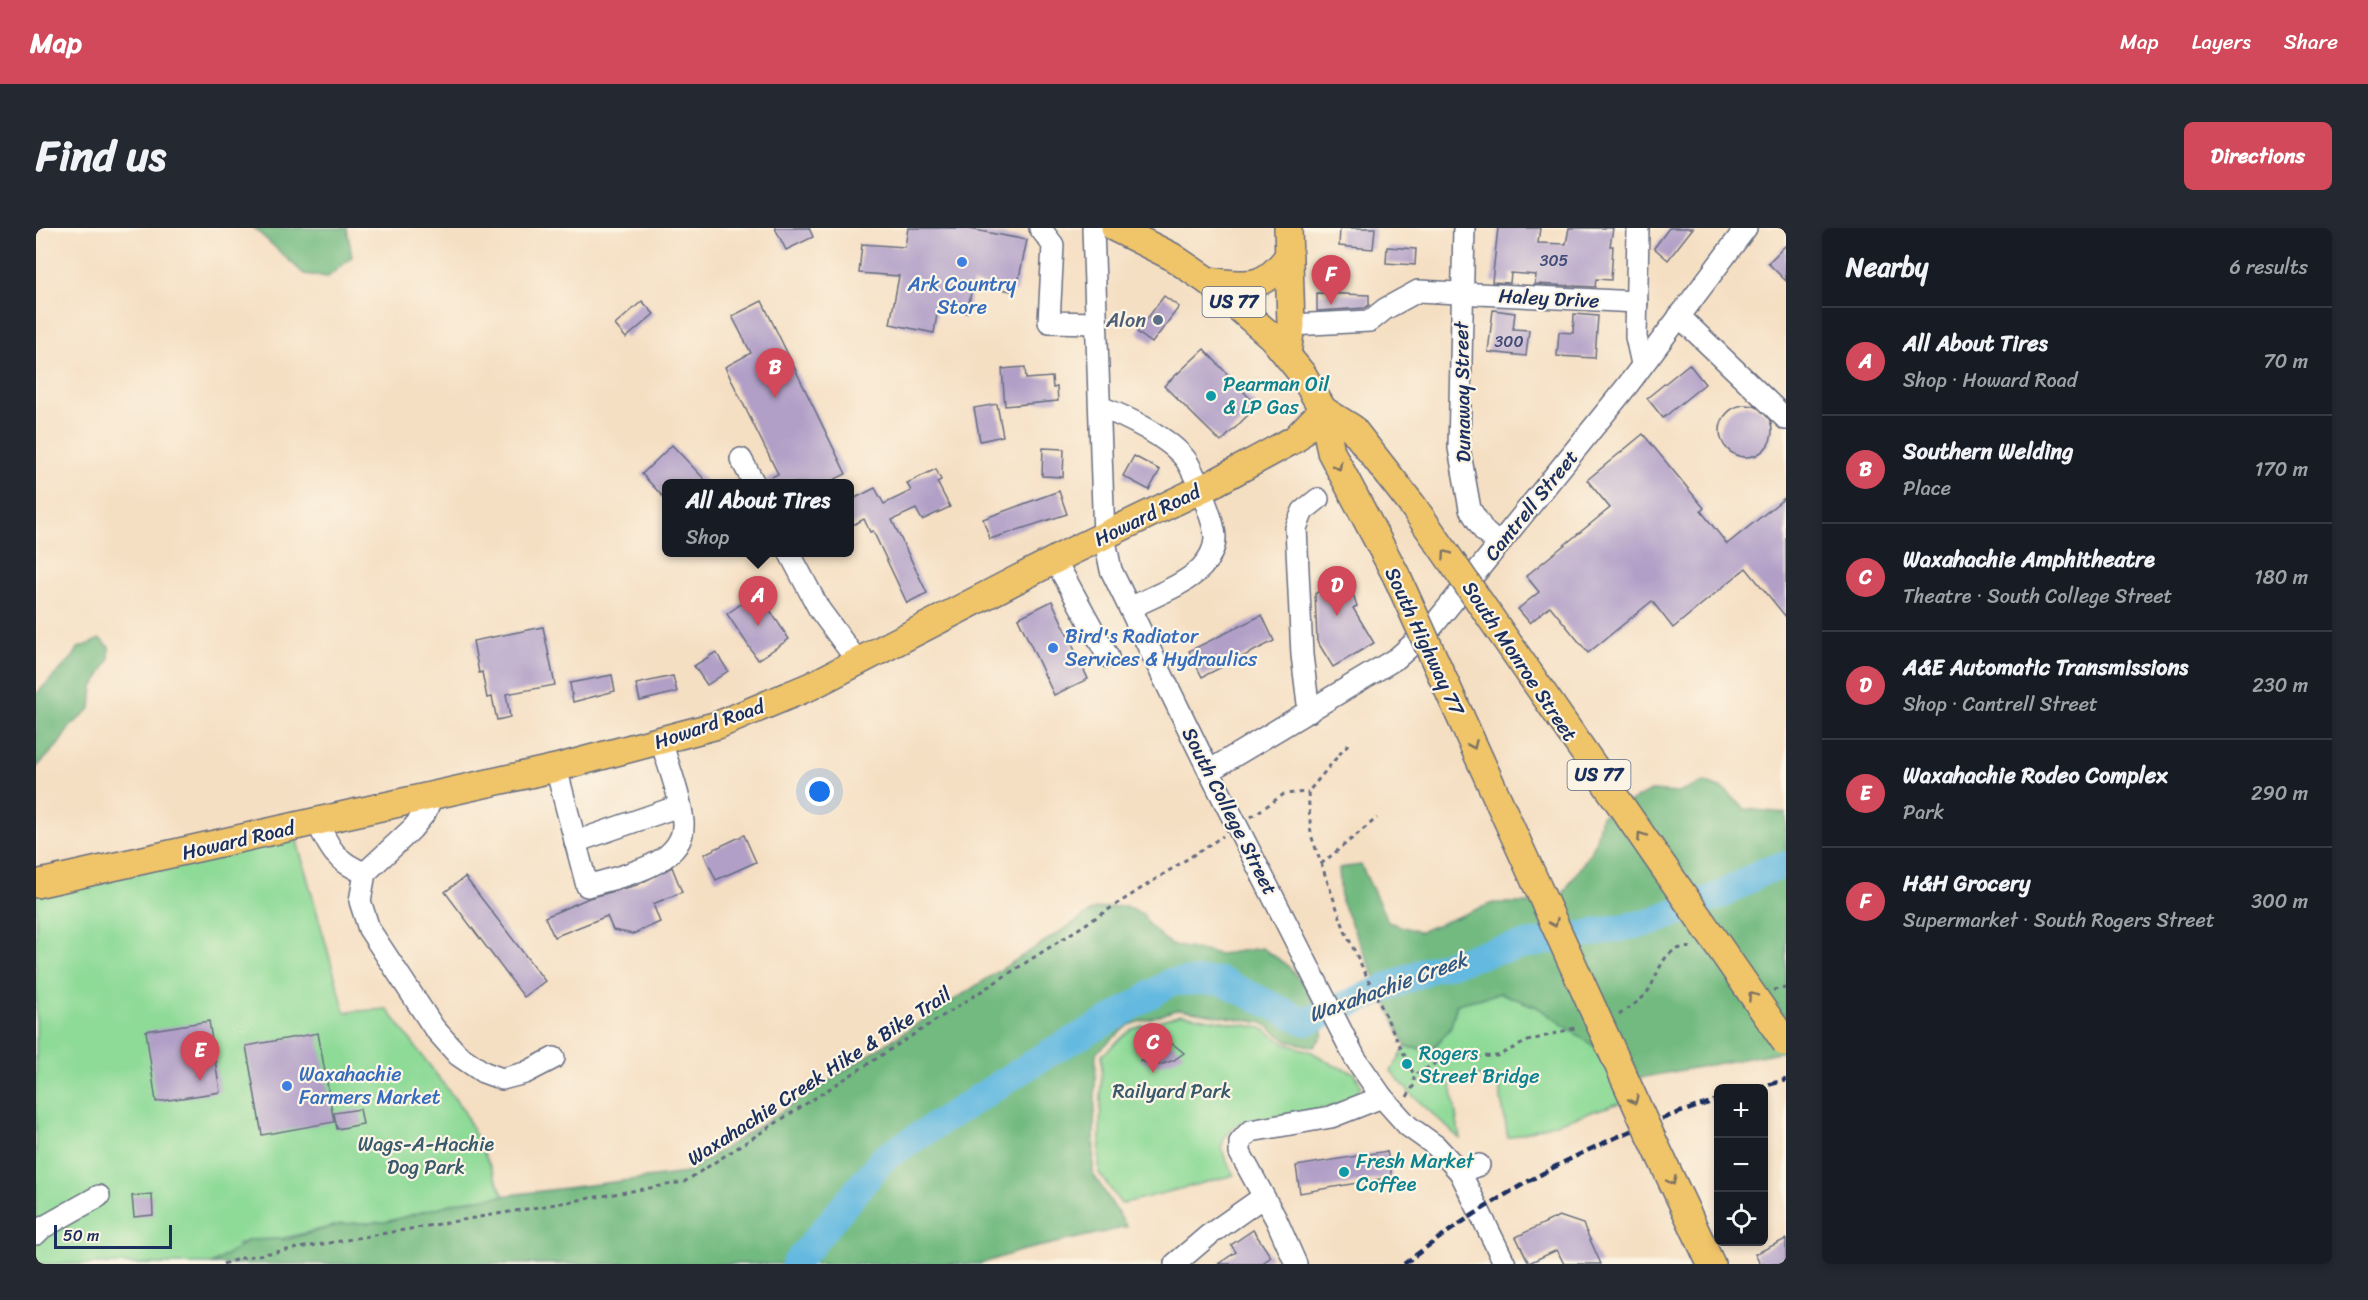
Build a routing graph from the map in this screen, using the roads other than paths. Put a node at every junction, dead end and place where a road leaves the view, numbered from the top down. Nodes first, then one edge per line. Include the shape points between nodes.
1 (1040, 228) edge
2 (1093, 228) edge
3 (1115, 228) edge
4 (1288, 228) edge
5 (1464, 228) edge
6 (1638, 228) edge
7 (1746, 228) edge
8 (1287, 258) junction
9 (1208, 281) junction
10 (1462, 292) junction
11 (1637, 302) junction
12 (1679, 316) junction
13 (1097, 323) junction
14 (1291, 326) junction
15 (1287, 355) junction
16 (1642, 364) junction
17 (1100, 407) junction
18 (1323, 410) junction
19 (1786, 419) edge
20 (741, 459) dead end
21 (752, 479) edge
22 (1199, 490) junction
23 (1318, 500) dead end
24 (1104, 536) junction
25 (1499, 545) junction
26 (792, 557) edge
27 (1054, 560) junction
28 (1130, 608) junction
29 (1108, 657) dead end
30 (858, 662) junction
31 (1309, 712) junction
32 (661, 741) junction
33 (556, 768) junction
34 (1209, 771) junction
35 (433, 795) junction
36 (679, 806) junction
37 (317, 822) junction
38 (575, 842) junction
39 (365, 873) junction
40 (36, 884) edge
41 (1786, 1043) edge
42 (554, 1058) dead end
43 (1382, 1097) junction
44 (99, 1196) dead end
45 (1263, 1197) junction
46 (36, 1234) edge
47 (1175, 1264) edge
48 (1296, 1264) edge
49 (1505, 1264) edge
50 (1711, 1264) edge

1 - 13 street via 1054,251 1049,322
2 - 13 street, South College Street
3 - 9 main road, South Highway 77 / US 77 via 1171,256
4 - 8 main road
5 - 10 street, Dunaway Street
6 - 11 street
7 - 12 street, Cantrell Street
8 - 9 main road via 1274,275 1255,285
8 - 14 main road
9 - 15 main road, South Highway 77 / US 77 via 1236,303
10 - 11 street, Haley Drive
10 - 14 street, Haley Drive via 1418,291 1370,321
10 - 25 street, Dunaway Street via 1459,448 1470,509
11 - 16 street via 1636,337
12 - 16 street, Cantrell Street
12 - 19 street
13 - 17 street, South College Street
14 - 15 main road
15 - 18 main road, South Highway 77 / US 77
16 - 25 street, Cantrell Street
17 - 22 street via 1155,434 1185,459
17 - 24 street, South College Street
18 - 22 main road, Howard Road via 1295,439
41 -> 18 main road, South Monroe Street / US 77, bridge via 1413,506 1352,428
18 -> 50 main road, South Highway 77 / US 77, bridge via 1331,452 1396,578
20 - 21 street
22 - 24 main road, Howard Road
22 - 28 street via 1215,534 1211,553 1188,578
23 - 31 street via 1303,511 1296,528
24 - 27 main road, Howard Road
24 - 28 street, South College Street via 1111,570
25 - 31 street, Cantrell Street via 1432,627 1397,658
26 - 30 street via 819,609
27 - 29 street
27 - 30 main road, Howard Road
28 - 34 street, South College Street
30 - 32 main road, Howard Road via 718,725
31 - 34 street, Cantrell Street
32 - 33 main road, Howard Road
32 - 36 street
33 - 35 main road, Howard Road
33 - 38 street
34 - 43 street, South College Street via 1355,1058
35 - 37 main road, Howard Road
35 - 39 street via 412,829
36 - 38 street
36 - 38 street via 683,821 676,847 642,869 587,886
37 - 39 street via 336,856
37 - 40 main road, Howard Road
39 - 42 street via 360,901 376,944 434,1028 458,1055 502,1079 525,1073
43 - 45 street via 1331,1117 1250,1131 1240,1142 1240,1153
43 - 49 street, South College Street via 1408,1125 1469,1169
44 - 46 street
45 - 47 street
45 - 48 street

